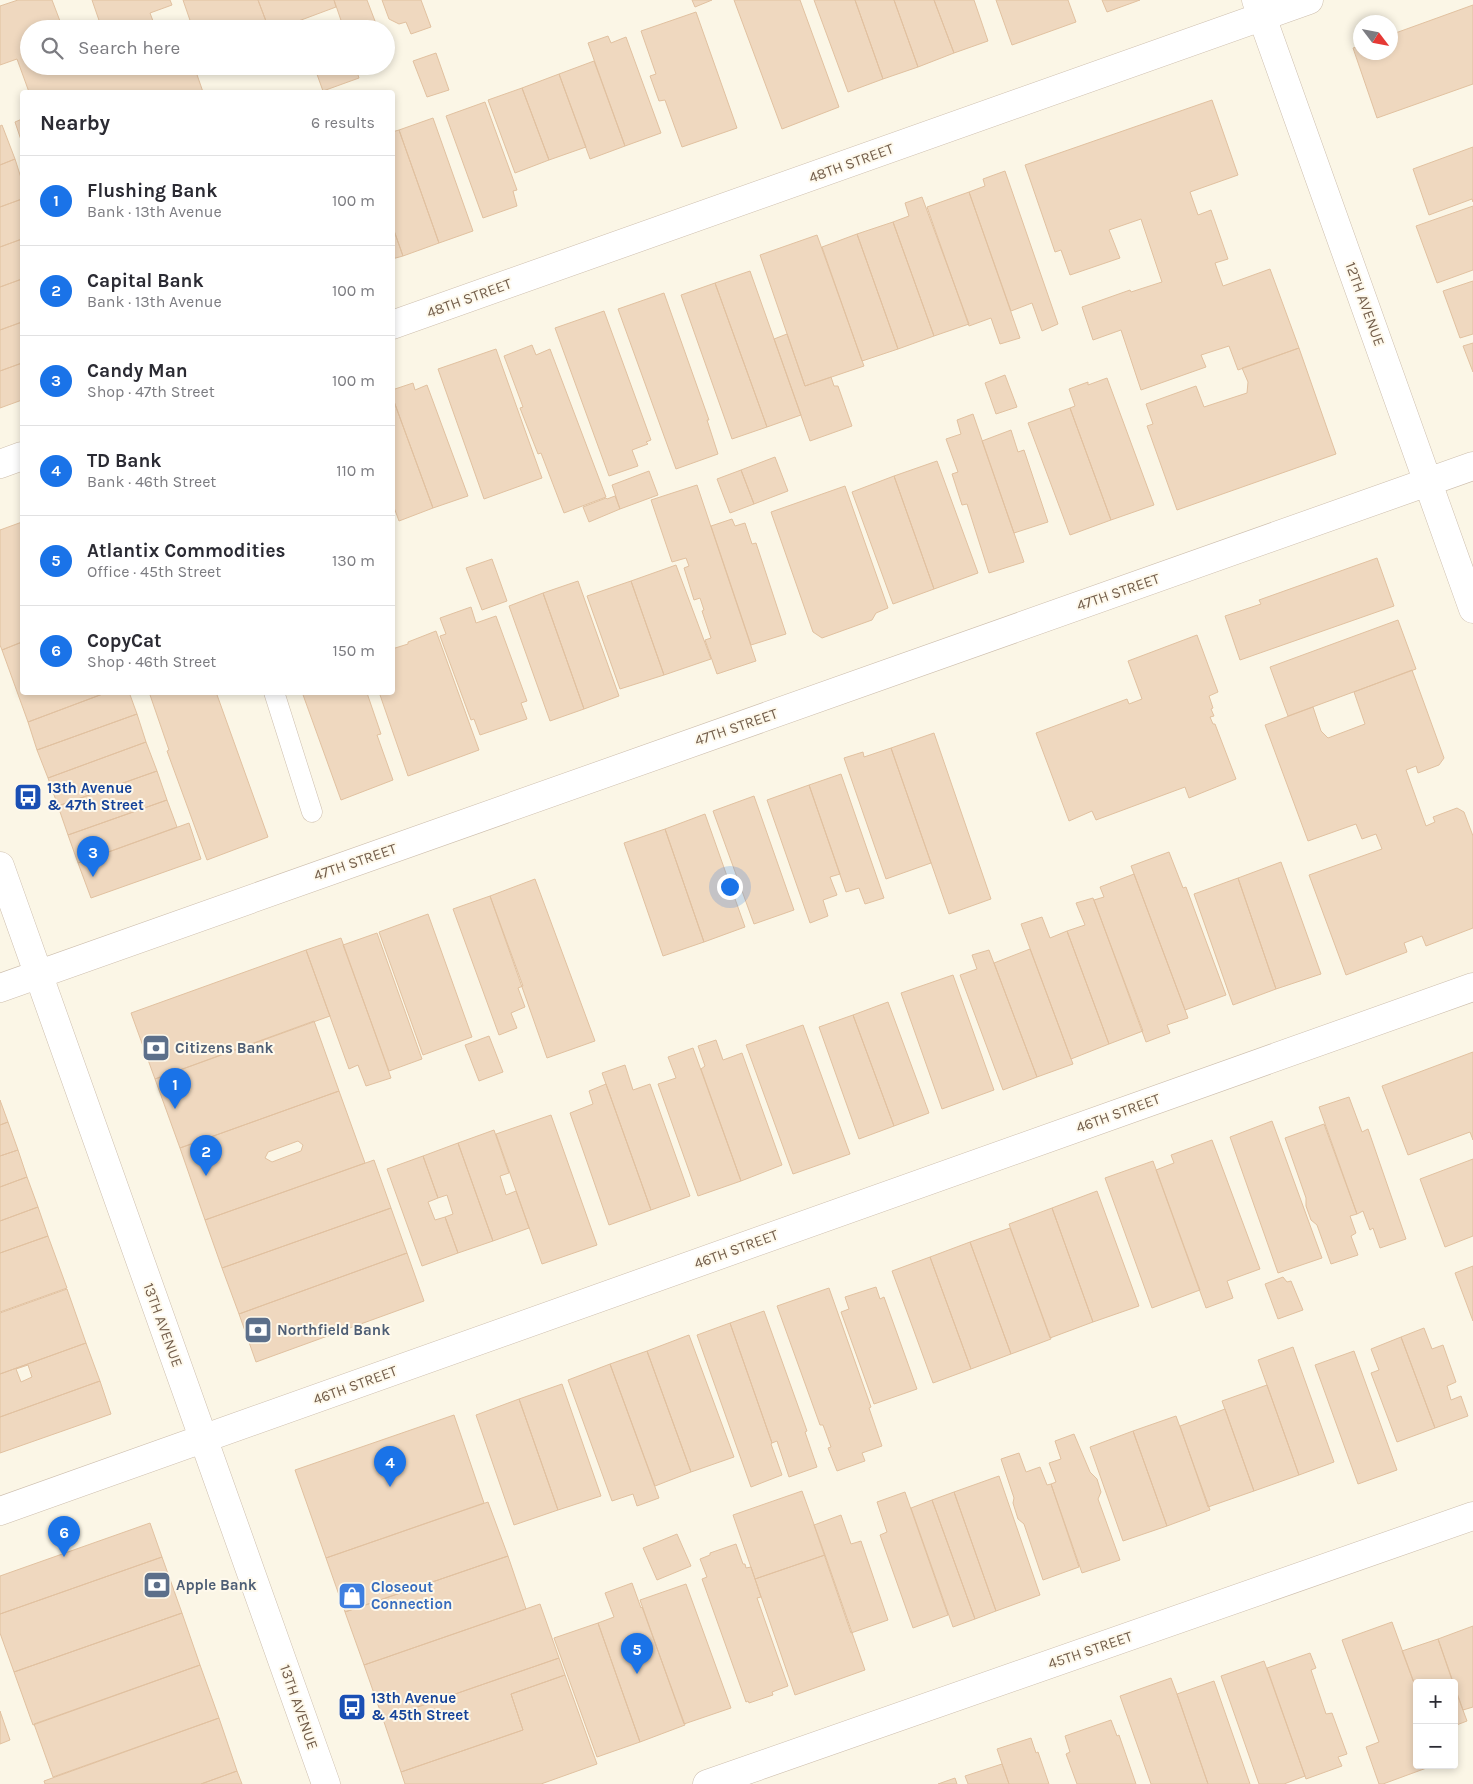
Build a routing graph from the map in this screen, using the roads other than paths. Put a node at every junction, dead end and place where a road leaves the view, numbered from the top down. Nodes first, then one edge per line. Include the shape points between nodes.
1 (1309, 0) edge
2 (1259, 8) edge
3 (395, 324) edge
4 (20, 457) edge
5 (0, 464) edge
6 (1473, 466) edge
7 (1428, 482) junction
8 (1473, 609) edge
9 (275, 695) edge
10 (312, 812) dead end
11 (0, 866) edge
12 (39, 974) junction
13 (1473, 987) edge
14 (0, 988) edge
15 (204, 1438) junction
16 (0, 1511) edge
17 (1473, 1516) edge
18 (326, 1784) edge
19 (707, 1784) edge

1 - 2 street, 48TH STREET
2 - 3 street, 48TH STREET
2 - 7 street, 12TH AVENUE
4 - 5 street
6 - 7 street, 47TH STREET
7 - 8 street, 12TH AVENUE
7 - 12 street, 47TH STREET
9 - 10 lane
11 - 12 street, 13TH AVENUE
12 - 14 street, 47TH STREET
12 - 15 street, 13TH AVENUE
13 - 15 street, 46TH STREET
15 - 16 street, 46TH STREET
15 - 18 street, 13TH AVENUE
17 - 19 street, 45TH STREET

